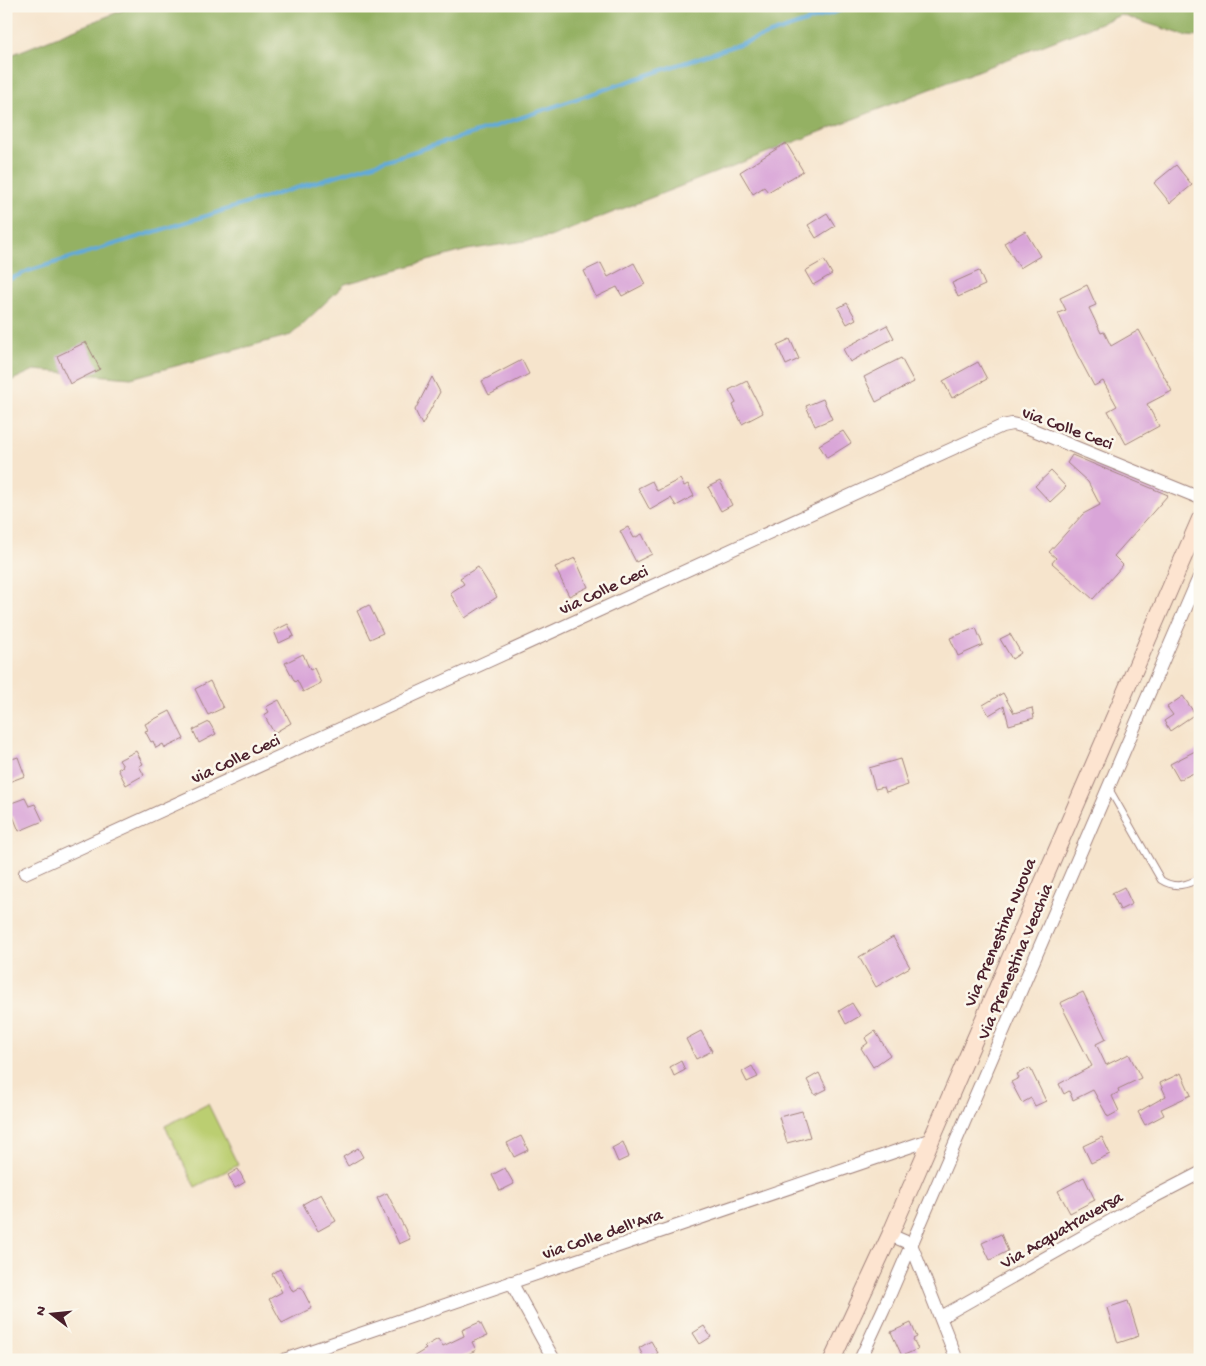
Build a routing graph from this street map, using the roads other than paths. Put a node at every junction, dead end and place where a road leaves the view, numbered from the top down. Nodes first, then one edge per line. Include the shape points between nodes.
1 (1200, 498) edge
2 (1200, 519) edge
3 (1200, 575) edge
4 (1108, 787) junction
5 (25, 873) dead end
6 (1200, 878) edge
7 (932, 1139) junction
8 (1200, 1173) edge
9 (890, 1235) junction
10 (911, 1244) junction
11 (511, 1282) junction
12 (941, 1318) junction
13 (284, 1360) edge
14 (554, 1360) edge
15 (832, 1360) edge
16 (860, 1360) edge
17 (957, 1360) edge

1 - 5 street, via Colle Ceci via 1026,427 1006,425
2 - 7 main road, Via Prenestina Nuova
3 - 4 street, Via Prenestina Vecchia
4 - 6 lane via 1161,880 1178,886
4 - 10 street, Via Prenestina Vecchia
7 - 9 main road, Via Prenestina Nuova
7 - 11 street, via Colle dell'Ara
8 - 12 street, Via Acquatraversa
9 - 10 street
9 - 15 main road, Via Prenestina Nuova
10 - 12 street
10 - 16 street, Via Prenestina Vecchia
11 - 13 street, via Colle dell'Ara
11 - 14 street
12 - 17 street

